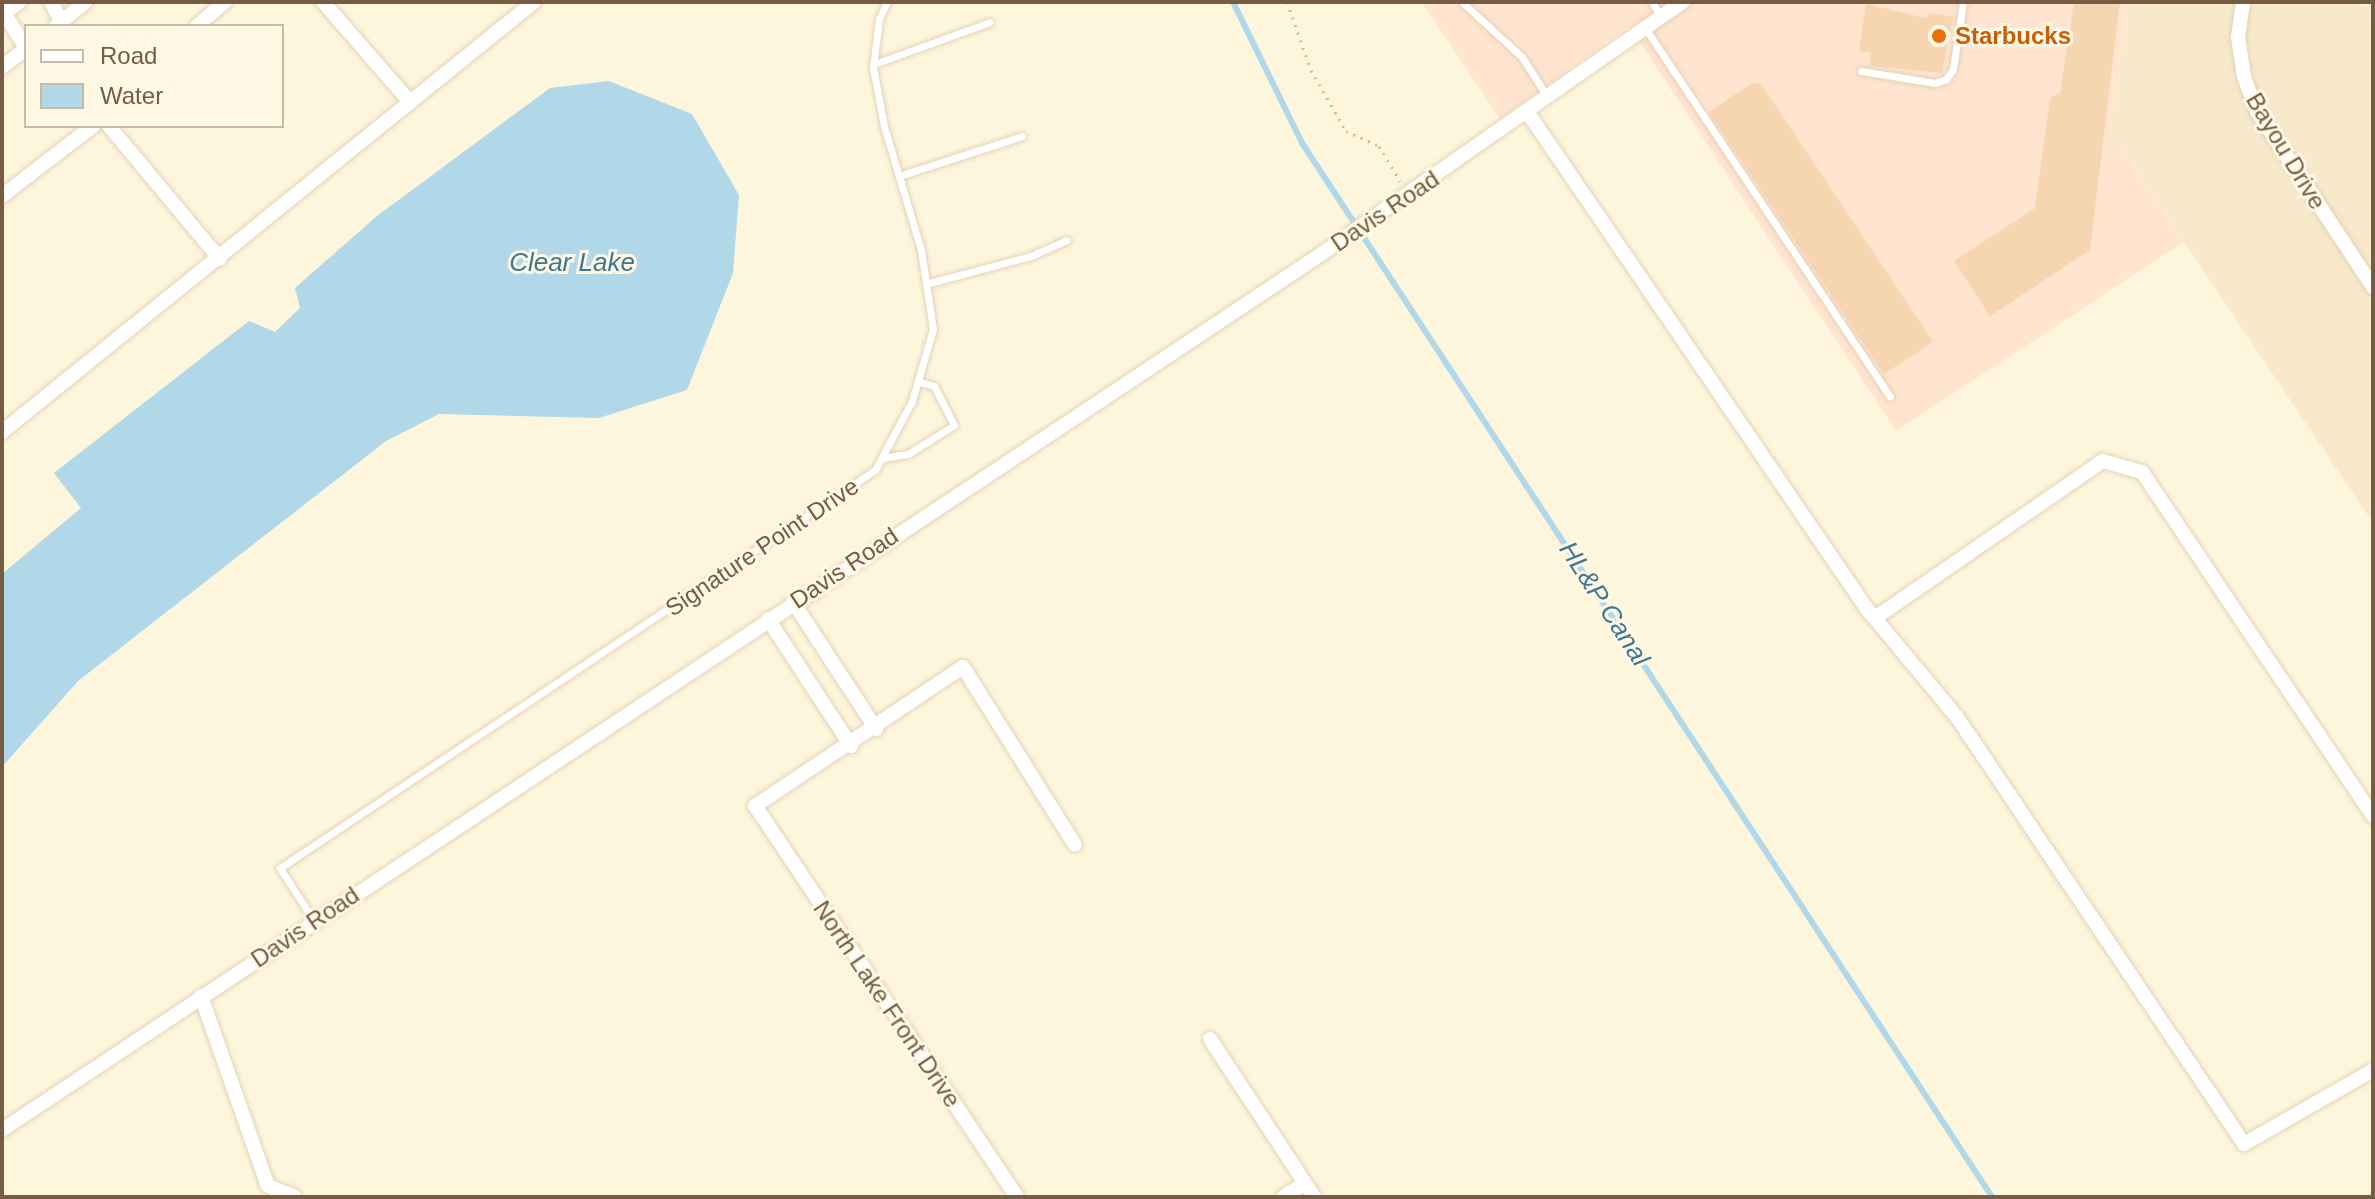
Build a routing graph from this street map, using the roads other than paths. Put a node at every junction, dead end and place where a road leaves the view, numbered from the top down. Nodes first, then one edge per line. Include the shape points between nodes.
1 (19, 2) edge
2 (51, 2) edge
3 (86, 2) edge
4 (225, 2) edge
5 (323, 2) edge
6 (534, 2) edge
7 (887, 2) edge
8 (1462, 2) edge
9 (1652, 2) edge
10 (1683, 2) edge
11 (1963, 2) edge
12 (2243, 2) edge
13 (3, 14) edge
14 (1662, 19) junction
15 (990, 22) dead end
16 (60, 24) edge
17 (61, 24) edge
18 (199, 24) edge
19 (1647, 31) junction
20 (24, 45) edge
21 (24, 50) edge
22 (874, 64) junction
23 (2, 67) edge
24 (1861, 71) dead end
25 (1549, 98) junction
26 (410, 102) junction
27 (1528, 113) junction
28 (90, 128) edge
29 (111, 128) edge
30 (1022, 136) dead end
31 (899, 176) junction
32 (2, 196) edge
33 (1067, 240) dead end
34 (220, 259) junction
35 (929, 283) junction
36 (2373, 287) edge
37 (918, 381) junction
38 (1890, 397) dead end
39 (2, 432) edge
40 (882, 458) junction
41 (793, 602) junction
42 (1875, 618) junction
43 (768, 619) junction
44 (876, 729) junction
45 (851, 746) junction
46 (2373, 816) edge
47 (1075, 845) dead end
48 (314, 921) junction
49 (201, 996) junction
50 (1210, 1039) dead end
51 (2373, 1070) edge
52 (2, 1130) edge
53 (1305, 1183) junction
54 (295, 1197) edge
55 (1017, 1197) edge
56 (1283, 1197) edge
57 (1314, 1197) edge

1 - 13 street
2 - 16 street
3 - 17 street
4 - 18 street
5 - 26 street
6 - 26 street
7 - 22 lane, Signature Point Drive via 879,19
8 - 25 lane via 1522,57
9 - 14 lane
10 - 14 street, Davis Road
11 - 24 lane via 1953,69 1946,79 1935,83
12 - 36 street, Bayou Drive via 2238,37 2244,77 2258,113
13 - 20 street
14 - 19 street, Davis Road
15 - 22 lane
19 - 25 street, Davis Road
19 - 38 lane
21 - 23 street
22 - 31 lane, Signature Point Drive
25 - 27 street, Davis Road
26 - 34 street
27 - 41 street, Davis Road via 1405,188 1314,259
27 - 42 street
28 - 32 street
29 - 34 street
30 - 31 lane
31 - 35 lane, Signature Point Drive
33 - 35 lane via 1031,256
34 - 39 street
35 - 37 lane, Signature Point Drive via 933,329
37 - 40 lane, Signature Point Drive
37 - 40 lane via 934,386 954,425 908,454
40 - 48 lane, Signature Point Drive via 875,470 812,513 280,868
41 - 43 street, Davis Road
41 - 44 street
42 - 46 street via 2103,461 2142,472
42 - 51 street via 1957,717 2244,1144
43 - 45 street
43 - 48 street, Davis Road
44 - 45 street
44 - 47 street via 963,667
45 - 55 street, North Lake Front Drive via 755,806
48 - 49 street, Davis Road
49 - 52 street, Davis Road
49 - 54 street via 268,1186
50 - 53 street
53 - 56 street
53 - 57 street

